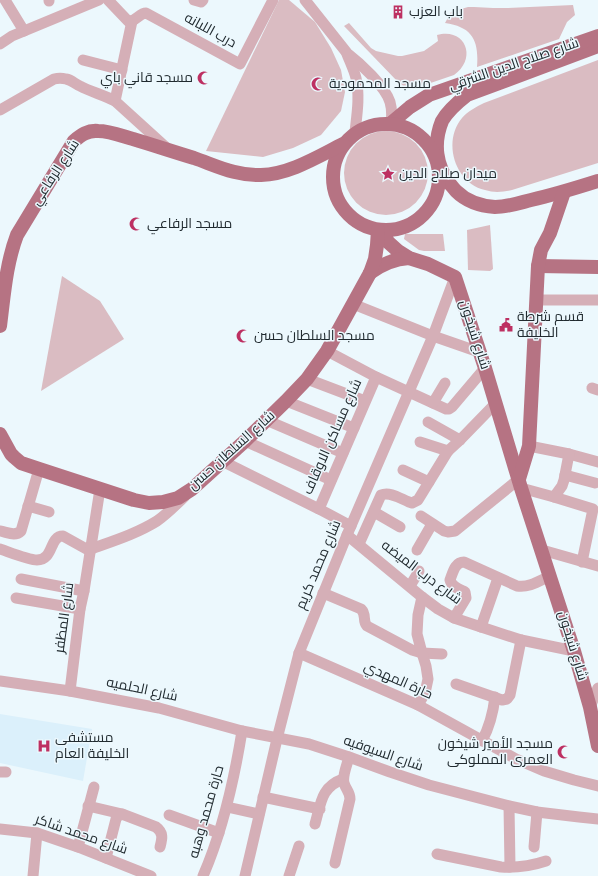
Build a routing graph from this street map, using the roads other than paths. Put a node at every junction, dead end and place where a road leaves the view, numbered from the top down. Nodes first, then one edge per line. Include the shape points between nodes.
1 (5, 0) edge
2 (99, 0) edge
3 (108, 0) edge
4 (273, 0) edge
5 (304, 0) edge
6 (132, 21) junction
7 (24, 31) junction
8 (598, 36) edge
9 (0, 44) edge
10 (598, 46) edge
11 (347, 53) junction
12 (83, 60) dead end
13 (122, 70) junction
14 (115, 100) junction
15 (0, 110) edge
16 (391, 123) junction
17 (355, 132) junction
18 (343, 144) junction
19 (170, 150) junction
20 (440, 166) junction
21 (598, 181) edge
22 (564, 192) junction
23 (380, 230) junction
24 (409, 258) junction
25 (4, 262) edge
26 (538, 266) junction
27 (598, 267) edge
28 (370, 273) junction
29 (455, 276) junction
30 (536, 300) junction
31 (598, 300) edge
32 (353, 304) junction
33 (0, 326) edge
34 (434, 336) junction
35 (327, 351) junction
36 (479, 352) junction
37 (485, 368) junction
38 (376, 377) junction
39 (307, 378) junction
40 (445, 383) dead end
41 (408, 393) junction
42 (286, 401) junction
43 (365, 401) junction
44 (433, 403) junction
45 (495, 404) junction
46 (266, 420) junction
47 (428, 422) dead end
48 (354, 428) junction
49 (0, 434) edge
50 (460, 440) junction
51 (245, 441) junction
52 (420, 442) dead end
53 (528, 446) junction
54 (448, 451) junction
55 (343, 453) junction
56 (5, 454) edge
57 (569, 454) junction
58 (222, 461) junction
59 (598, 462) edge
60 (38, 469) junction
61 (403, 470) dead end
62 (565, 475) junction
63 (331, 480) junction
64 (429, 482) junction
65 (596, 483) dead end
66 (520, 484) junction
67 (100, 489) junction
68 (192, 489) junction
69 (554, 497) junction
70 (28, 506) junction
71 (596, 506) edge
72 (318, 509) junction
73 (49, 512) dead end
74 (374, 512) junction
75 (421, 516) dead end
76 (432, 524) junction
77 (400, 527) dead end
78 (0, 531) edge
79 (349, 531) junction
80 (359, 544) junction
81 (0, 549) edge
82 (90, 550) junction
83 (417, 550) dead end
84 (542, 550) junction
85 (582, 562) junction
86 (598, 566) edge
87 (419, 571) dead end
88 (550, 576) junction
89 (498, 578) junction
90 (21, 579) dead end
91 (410, 586) junction
92 (84, 591) junction
93 (323, 593) junction
94 (422, 596) junction
95 (16, 598) dead end
96 (80, 609) junction
97 (454, 618) junction
98 (481, 627) junction
99 (521, 640) junction
100 (574, 651) junction
101 (299, 653) junction
102 (422, 653) junction
103 (442, 654) dead end
104 (0, 681) edge
105 (456, 684) dead end
106 (598, 688) edge
107 (70, 691) junction
108 (495, 697) junction
109 (418, 705) junction
110 (590, 707) junction
111 (242, 731) junction
112 (277, 739) junction
113 (482, 741) junction
114 (598, 746) edge
115 (349, 757) junction
116 (343, 779) junction
117 (598, 786) edge
118 (94, 787) dead end
119 (263, 797) junction
120 (88, 806) junction
121 (227, 806) junction
122 (509, 806) junction
123 (320, 809) junction
124 (537, 812) junction
125 (122, 814) junction
126 (260, 814) junction
127 (169, 815) dead end
128 (598, 819) edge
129 (315, 824) dead end
130 (0, 829) edge
131 (37, 833) junction
132 (218, 833) junction
133 (299, 846) dead end
134 (78, 847) junction
135 (160, 847) dead end
136 (534, 847) dead end
137 (437, 854) dead end
138 (106, 858) junction
139 (546, 861) dead end
140 (335, 863) dead end
141 (504, 870) edge
142 (34, 876) edge
143 (151, 876) edge
144 (203, 876) edge
145 (245, 876) edge
146 (289, 876) edge

1 - 7 street
2 - 7 street
3 - 6 street via 128,21
4 - 6 street, درب اللبانه via 240,64 146,13
5 - 11 street
6 - 13 street
7 - 9 street
8 - 16 main road, شارع صلاح الدين الشرقي via 429,95
10 - 20 main road, شارع صلاح الدين الشرقي via 467,95 453,106 443,120 437,138
11 - 16 street via 384,90 392,112
11 - 17 street via 358,88
12 - 13 street
13 - 14 street
14 - 15 street via 81,87 66,78 60,78
14 - 19 street
16 - 17 main road via 366,126
16 - 20 main road via 412,130 426,142
17 - 18 main road
18 - 19 main road, شارع الرفاعي via 282,172 262,175 223,170
18 - 23 main road via 336,155 333,167 334,192 346,213 367,227
19 - 25 main road, شارع الرفاعي via 97,130 80,135 17,235
20 - 22 main road via 456,192 472,202 492,207 512,205
20 - 23 main road via 436,196 427,211 414,222 399,229
21 - 22 main road
22 - 26 main road via 550,233 541,250
23 - 24 main road via 398,252
23 - 28 main road, شارع السلطان حسن
24 - 28 main road via 388,262
24 - 29 main road
25 - 33 main road, شارع الرفاعي
26 - 27 main road
26 - 30 main road
28 - 32 main road, شارع السلطان حسن
29 - 34 street, شارع محمد كريم
29 - 36 main road, شارع شيخون
30 - 31 street
30 - 53 main road
32 - 34 street
32 - 35 main road, شارع السلطان حسن
34 - 36 street
34 - 41 street, شارع محمد كريم
35 - 38 street, شارع مساكن الاوقاف
35 - 39 main road, شارع السلطان حسن
36 - 37 main road, شارع شيخون
37 - 44 street, شارع مساكن الاوقاف via 452,407 446,409
37 - 45 main road, شارع شيخون
38 - 41 street, شارع مساكن الاوقاف
38 - 43 street, شارع مساكن الاوقاف
39 - 42 main road, شارع السلطان حسن
39 - 43 street
40 - 44 street
41 - 44 street, شارع مساكن الاوقاف
41 - 79 street, شارع محمد كريم
42 - 46 main road, شارع السلطان حسن
42 - 48 street
43 - 48 street, شارع مساكن الاوقاف
45 - 50 street
45 - 66 main road, شارع شيخون
46 - 51 main road, شارع السلطان حسن
46 - 55 street
47 - 50 street
48 - 55 street, شارع مساكن الاوقاف
49 - 56 main road, شارع السلطان حسن
50 - 54 street
51 - 58 main road, شارع السلطان حسن
51 - 63 street
52 - 54 street
53 - 57 street
53 - 66 main road
54 - 64 street
55 - 63 street, شارع مساكن الاوقاف
56 - 60 main road, شارع السلطان حسن
57 - 59 street
57 - 62 street
58 - 68 main road, شارع السلطان حسن
58 - 72 street, شارع درب الميضه
60 - 67 main road, شارع السلطان حسن
60 - 70 street
61 - 64 street
62 - 65 street
62 - 69 street via 562,486
63 - 72 street, شارع مساكن الاوقاف
64 - 74 street via 415,502 383,494
66 - 69 street
66 - 76 street via 455,531 448,532
66 - 84 main road, شارع شيخون
67 - 68 main road, شارع السلطان حسن via 149,503 178,498
67 - 82 street, شارع المظفر
68 - 82 street via 167,513 146,528
69 - 71 street
70 - 73 street
70 - 78 street via 20,532 14,534
71 - 85 street
72 - 79 street, شارع درب الميضه
74 - 77 street
74 - 80 street
75 - 76 street
76 - 83 street
79 - 80 street, شارع درب الميضه
79 - 93 street, شارع محمد كريم
80 - 91 street, شارع درب الميضه
81 - 82 street via 33,560 41,560 48,556 55,539 63,536
82 - 92 street, شارع المظفر
84 - 85 street
84 - 88 main road, شارع شيخون
85 - 86 street
87 - 91 street
88 - 89 street via 522,587
88 - 100 main road, شارع شيخون
89 - 97 street via 459,562 450,580 454,586 466,592 466,598
89 - 98 street
90 - 92 street
91 - 94 street, شارع درب الميضه
92 - 96 street, شارع المظفر
93 - 101 street, شارع محمد كريم
93 - 102 street via 361,610 365,614 365,624 368,627
94 - 97 street, شارع درب الميضه
94 - 102 street via 418,634
95 - 96 street
96 - 107 street, شارع المظفر
97 - 98 street, شارع درب الميضه
98 - 99 street, شارع درب الميضه
99 - 100 street, شارع درب الميضه
99 - 108 street via 510,695 504,700
100 - 110 main road, شارع شيخون
101 - 109 street, حارة المهدي
101 - 112 street, شارع محمد كريم
102 - 103 street
102 - 109 street via 428,679 425,693
104 - 107 street, شارع الحلميه
105 - 108 street
106 - 110 street
107 - 111 street, شارع الحلميه via 159,708
108 - 113 street via 489,727
109 - 113 street, حارة المهدي
110 - 114 main road, شارع شيخون
111 - 112 street, شارع الحلميه
111 - 121 street, حارة محمد وهبه
112 - 115 street, شارع السيوفيه via 309,744
112 - 119 street, شارع محمد كريم
113 - 117 street, حارة المهدي via 544,771
115 - 116 street
115 - 122 street, شارع السيوفيه via 429,786
116 - 123 street via 329,787
116 - 140 street via 350,799
118 - 120 street
119 - 123 street
119 - 126 street, شارع محمد كريم
120 - 125 street
120 - 134 street
121 - 126 street
121 - 132 street, حارة محمد وهبه
122 - 124 street, شارع السيوفيه
122 - 141 street
123 - 129 street
124 - 128 street, شارع السيوفيه
124 - 136 street
125 - 135 street via 159,829 162,836
125 - 138 street via 116,819
126 - 145 street, شارع محمد كريم
127 - 132 street
130 - 131 street, شارع محمد شاكر
131 - 134 street, شارع محمد شاكر
131 - 142 street
132 - 144 street, حارة محمد وهبه
133 - 146 street
134 - 138 street, شارع محمد شاكر
137 - 141 street
138 - 143 street, شارع محمد شاكر
139 - 141 street

